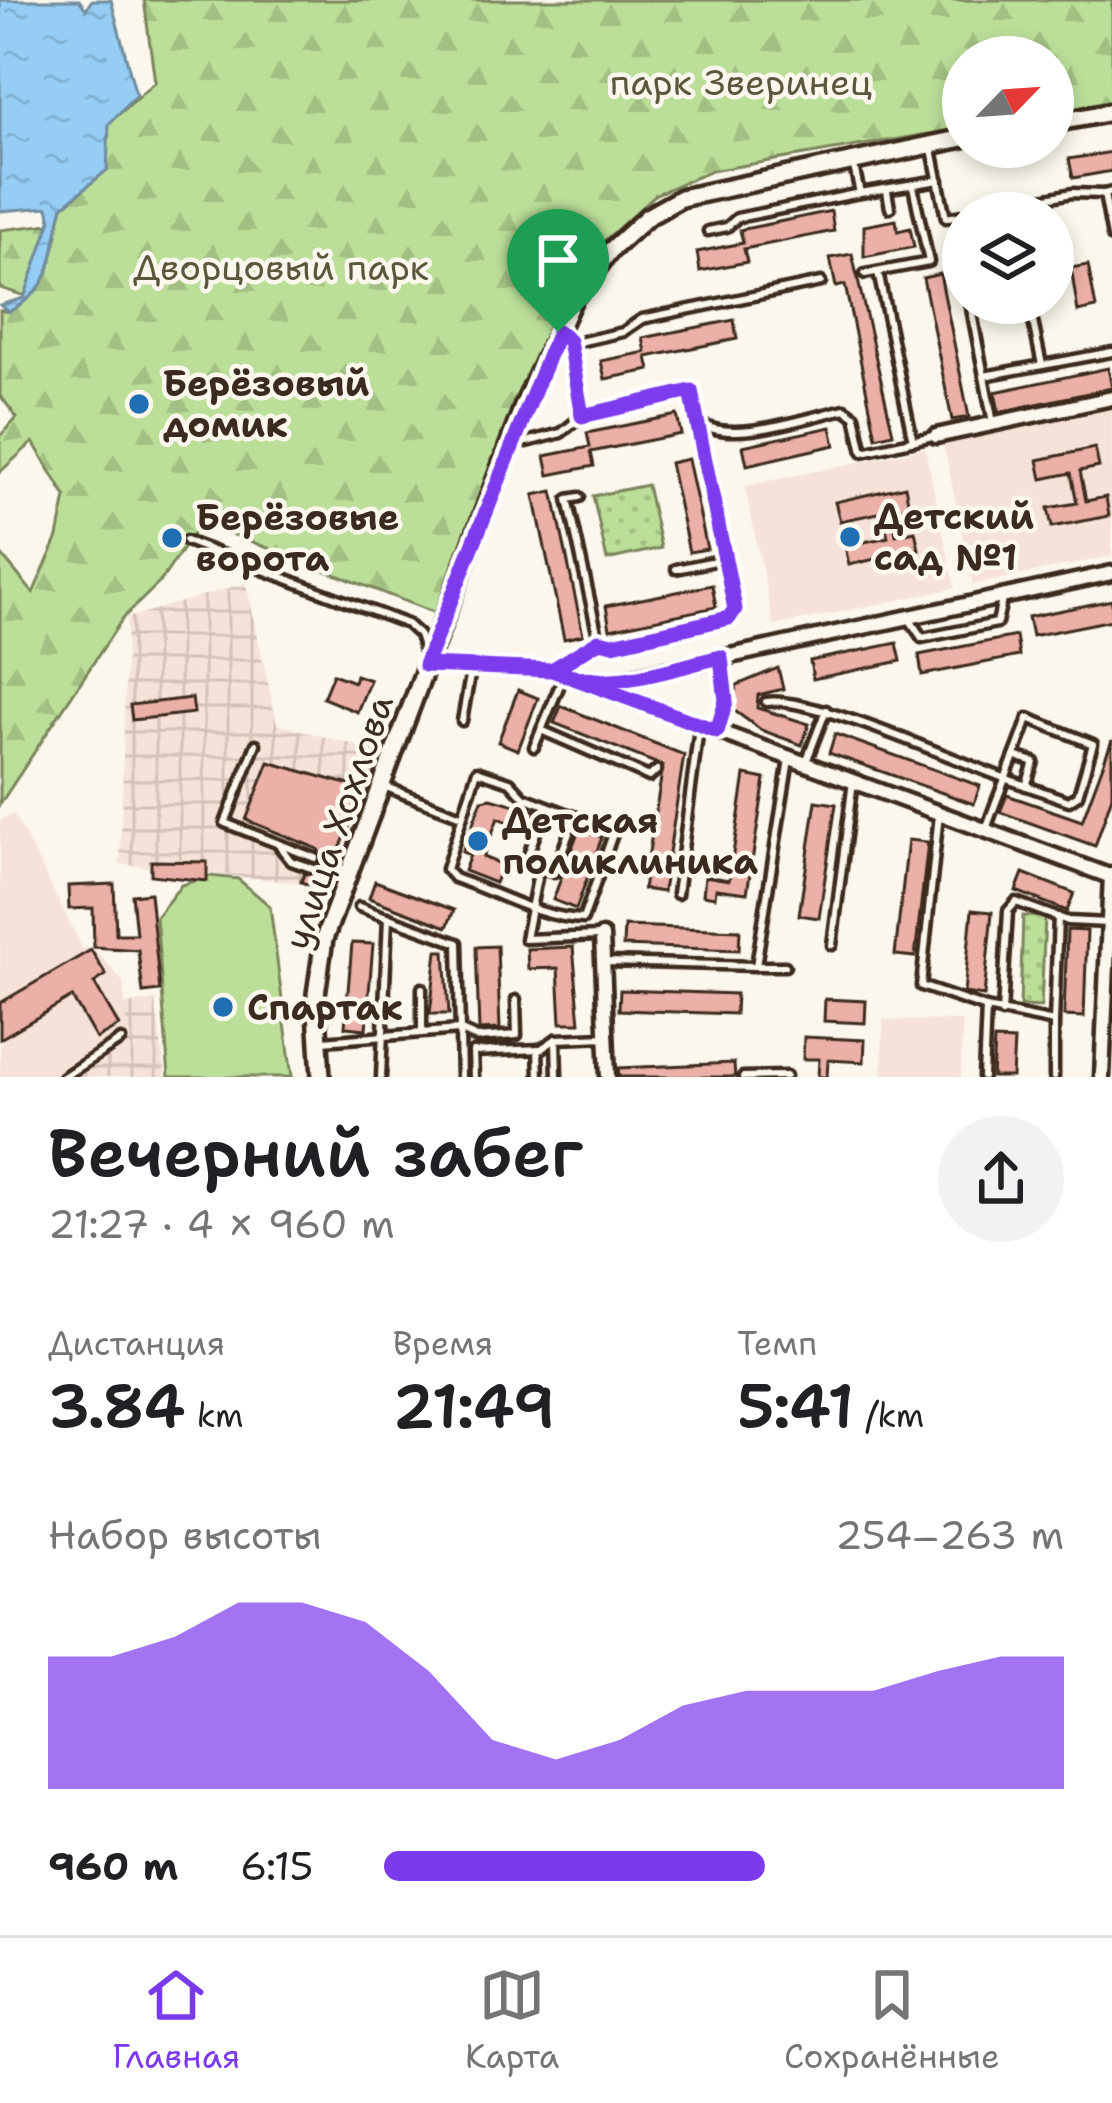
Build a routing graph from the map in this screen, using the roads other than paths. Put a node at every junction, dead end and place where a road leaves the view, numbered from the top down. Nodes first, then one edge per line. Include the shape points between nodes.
1 (1112, 112) edge
2 (1074, 118) edge
3 (942, 142) edge
4 (932, 144) junction
5 (852, 158) junction
6 (939, 180) junction
7 (913, 186) junction
8 (887, 191) junction
9 (860, 193) junction
10 (1074, 193) edge
11 (1108, 193) edge
12 (942, 196) edge
13 (890, 208) dead end
14 (708, 231) dead end
15 (1112, 237) edge
16 (878, 272) junction
17 (866, 274) dead end
18 (821, 282) dead end
19 (974, 324) edge
20 (1033, 324) edge
21 (564, 338) junction
22 (1112, 352) edge
23 (1042, 365) junction
24 (984, 376) junction
25 (1112, 398) edge
26 (582, 416) junction
27 (697, 419) junction
28 (993, 423) junction
29 (936, 436) joint
30 (913, 441) junction
31 (527, 442) dead end
32 (580, 497) dead end
33 (186, 541) dead end
34 (725, 559) junction
35 (676, 569) dead end
36 (1112, 572) edge
37 (1002, 597) junction
38 (908, 617) junction
39 (599, 641) junction
40 (721, 657) junction
41 (425, 665) junction
42 (471, 667) junction
43 (558, 673) junction
44 (635, 676) junction
45 (595, 685) junction
46 (715, 694) dead end
47 (726, 694) junction
48 (632, 699) junction
49 (766, 701) dead end
50 (826, 710) junction
51 (461, 721) dead end
52 (699, 724) junction
53 (541, 730) junction
54 (717, 731) junction
55 (256, 745) dead end
56 (534, 747) dead end
57 (1016, 756) junction
58 (789, 758) junction
59 (805, 764) junction
60 (657, 770) dead end
61 (1004, 778) junction
62 (853, 782) junction
63 (382, 786) junction
64 (1026, 786) junction
65 (546, 806) junction
66 (939, 814) junction
67 (461, 816) junction
68 (575, 817) junction
69 (986, 831) junction
70 (278, 844) junction
71 (315, 858) dead end
72 (310, 868) dead end
73 (539, 868) junction
74 (1112, 876) edge
75 (677, 894) dead end
76 (530, 903) junction
77 (359, 907) dead end
78 (388, 917) junction
79 (1058, 917) junction
80 (1108, 923) junction
81 (602, 936) joint
82 (832, 945) dead end
83 (603, 962) junction
84 (755, 966) junction
85 (785, 966) dead end
86 (422, 988) dead end
87 (516, 1000) dead end
88 (986, 1008) junction
89 (1002, 1013) junction
90 (1054, 1022) junction
91 (458, 1030) junction
92 (422, 1034) junction
93 (606, 1037) junction
94 (379, 1038) junction
95 (556, 1039) junction
96 (121, 1040) dead end
97 (319, 1041) junction
98 (538, 1049) junction
99 (557, 1076) edge
100 (786, 1076) edge
101 (63, 1077) edge
102 (321, 1077) edge
103 (381, 1077) edge
104 (461, 1077) edge
105 (474, 1077) edge
106 (539, 1077) edge
107 (608, 1077) edge
108 (742, 1077) edge
109 (983, 1077) edge
110 (1054, 1077) edge
111 (1102, 1077) edge

1 - 2 street
3 - 4 street
4 - 5 street
4 - 6 lane
5 - 9 lane
5 - 21 street via 734,183 663,208 610,251 573,299
6 - 7 lane
6 - 12 lane
7 - 8 lane
7 - 16 lane via 929,262
8 - 9 lane
8 - 13 lane
9 - 14 lane
10 - 11 lane
11 - 15 lane
16 - 17 lane
16 - 30 lane
18 - 21 lane via 642,320 623,332
19 - 24 lane
20 - 23 lane
21 - 26 lane
21 - 41 street
22 - 23 lane
23 - 24 lane
24 - 28 lane
25 - 28 street
26 - 27 lane via 691,391
26 - 31 lane via 561,433
27 - 30 lane via 713,431 735,432 845,409 855,416 862,452
27 - 34 lane
28 - 29 street
29 - 30 lane
32 - 39 lane via 568,499
33 - 41 lane via 407,624 424,644
34 - 35 lane
34 - 39 lane via 735,609 729,618
36 - 37 street
37 - 38 street
37 - 38 lane via 997,622 922,638
38 - 40 street
39 - 43 lane
40 - 44 street
40 - 47 lane
41 - 42 street, улица Хохлова
41 - 63 street, улица Хохлова
42 - 43 street, улица Хохлова
42 - 51 lane
43 - 45 street, улица Хохлова
43 - 53 lane
44 - 45 street
44 - 48 street via 626,687
45 - 48 street, улица Хохлова
46 - 47 lane
47 - 54 lane
48 - 52 street, улица Хохлова
49 - 50 lane
50 - 59 lane
50 - 61 lane
52 - 54 street, улица Хохлова
52 - 75 lane
53 - 56 lane
53 - 60 lane via 649,777
54 - 58 street, улица Хохлова
55 - 70 lane via 225,823
57 - 61 lane
57 - 64 lane via 1034,762
57 - 64 lane via 1028,718 1093,744 1069,801
58 - 59 street, улица Хохлова
58 - 84 lane
59 - 62 street, улица Хохлова
61 - 64 lane
61 - 69 lane
62 - 66 street, улица Хохлова
62 - 82 lane
63 - 67 lane
63 - 97 street, улица Хохлова via 339,874 316,976
65 - 67 lane via 477,771
65 - 68 lane
65 - 73 lane via 525,862
66 - 69 street, улица Хохлова
66 - 88 lane via 921,986
67 - 76 lane via 446,869
68 - 73 lane via 554,873
68 - 76 lane via 614,831 583,919 553,918
69 - 74 street, улица Хохлова
70 - 71 lane
70 - 72 lane
73 - 76 lane
74 - 80 street
76 - 81 lane via 525,939
77 - 78 lane
78 - 91 lane via 458,943
78 - 94 lane
79 - 80 lane
79 - 89 lane via 1016,902 1008,910
79 - 90 lane
80 - 111 street
81 - 83 street
83 - 84 lane
83 - 93 street
84 - 85 lane
86 - 92 lane
87 - 91 lane via 517,1035 477,1038
88 - 89 lane
88 - 109 lane
89 - 90 lane
90 - 110 lane
91 - 92 lane
91 - 104 lane
92 - 94 lane
93 - 95 lane
93 - 107 street
94 - 97 lane
94 - 103 lane
95 - 98 lane
95 - 99 lane
96 - 101 lane
97 - 102 street, улица Хохлова
98 - 105 lane via 473,1052
98 - 106 lane
100 - 108 lane

